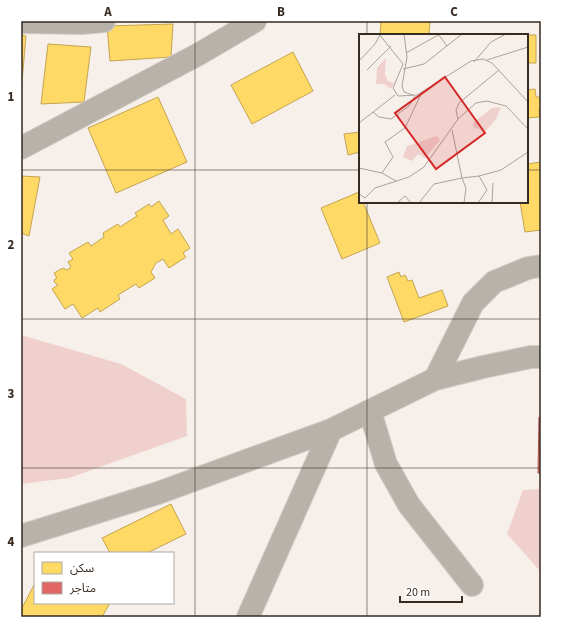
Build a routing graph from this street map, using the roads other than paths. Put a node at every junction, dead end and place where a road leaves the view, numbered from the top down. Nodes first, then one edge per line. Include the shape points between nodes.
1 (104, 21) edge
2 (254, 21) edge
3 (21, 22) edge
4 (21, 148) edge
5 (541, 266) edge
6 (541, 357) edge
7 (435, 380) junction
8 (370, 411) junction
9 (331, 430) junction
10 (21, 536) edge
11 (472, 585) dead end
12 (248, 617) edge

1 - 3 street
2 - 4 street via 199,54
5 - 7 street via 528,268 494,282 473,303
6 - 7 street via 483,366
7 - 8 street
8 - 9 street
8 - 11 street via 386,464 409,505
9 - 10 street via 158,493
9 - 12 street

